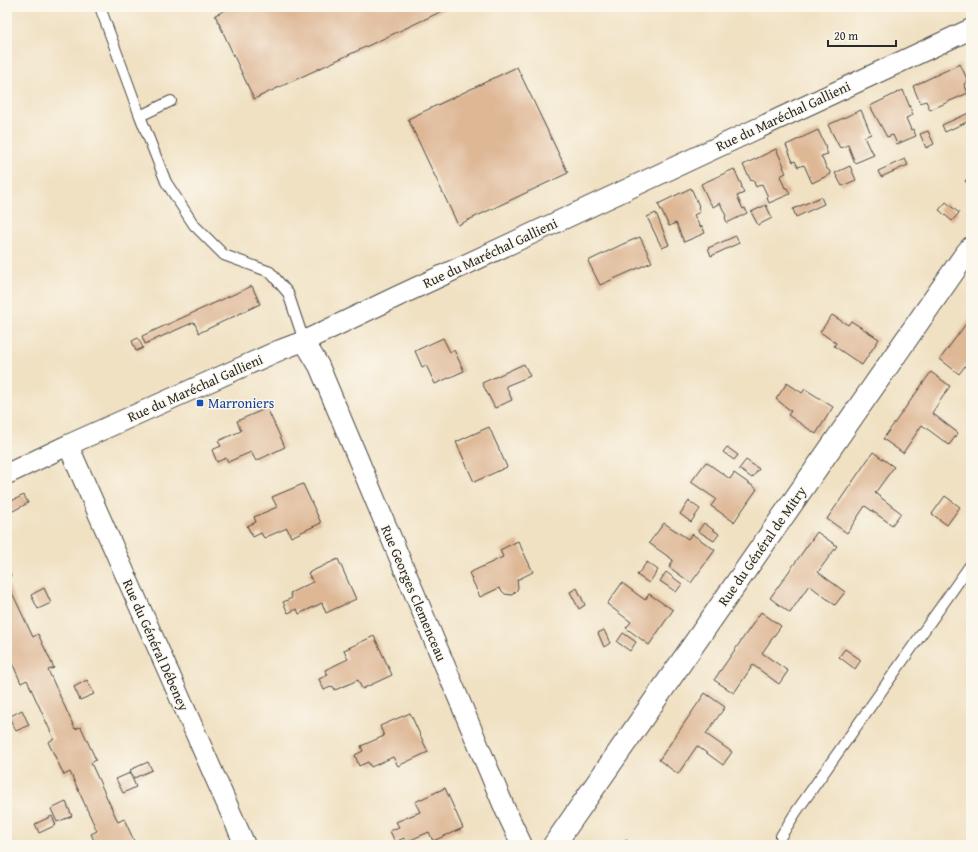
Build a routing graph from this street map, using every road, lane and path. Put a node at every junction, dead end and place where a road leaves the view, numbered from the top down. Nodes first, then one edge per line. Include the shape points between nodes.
1 (100, 7) edge
2 (971, 29) edge
3 (171, 101) dead end
4 (140, 116) junction
5 (971, 248) edge
6 (304, 341) junction
7 (68, 445) junction
8 (7, 474) edge
9 (971, 564) edge
10 (781, 836) dead end
11 (245, 845) edge
12 (522, 845) edge
13 (554, 845) edge

1 - 4 lane
2 - 6 street, Rue du Maréchal Gallieni
3 - 4 lane
4 - 6 lane via 166,182 194,225 224,255 270,272 288,293
5 - 13 street, Rue du Général de Mitry
6 - 7 street, Rue du Maréchal Gallieni
6 - 12 street, Rue Georges Clemenceau via 319,366
7 - 8 street, Rue du Maréchal Gallieni
7 - 11 street, Rue du Général Débeney
9 - 10 lane

